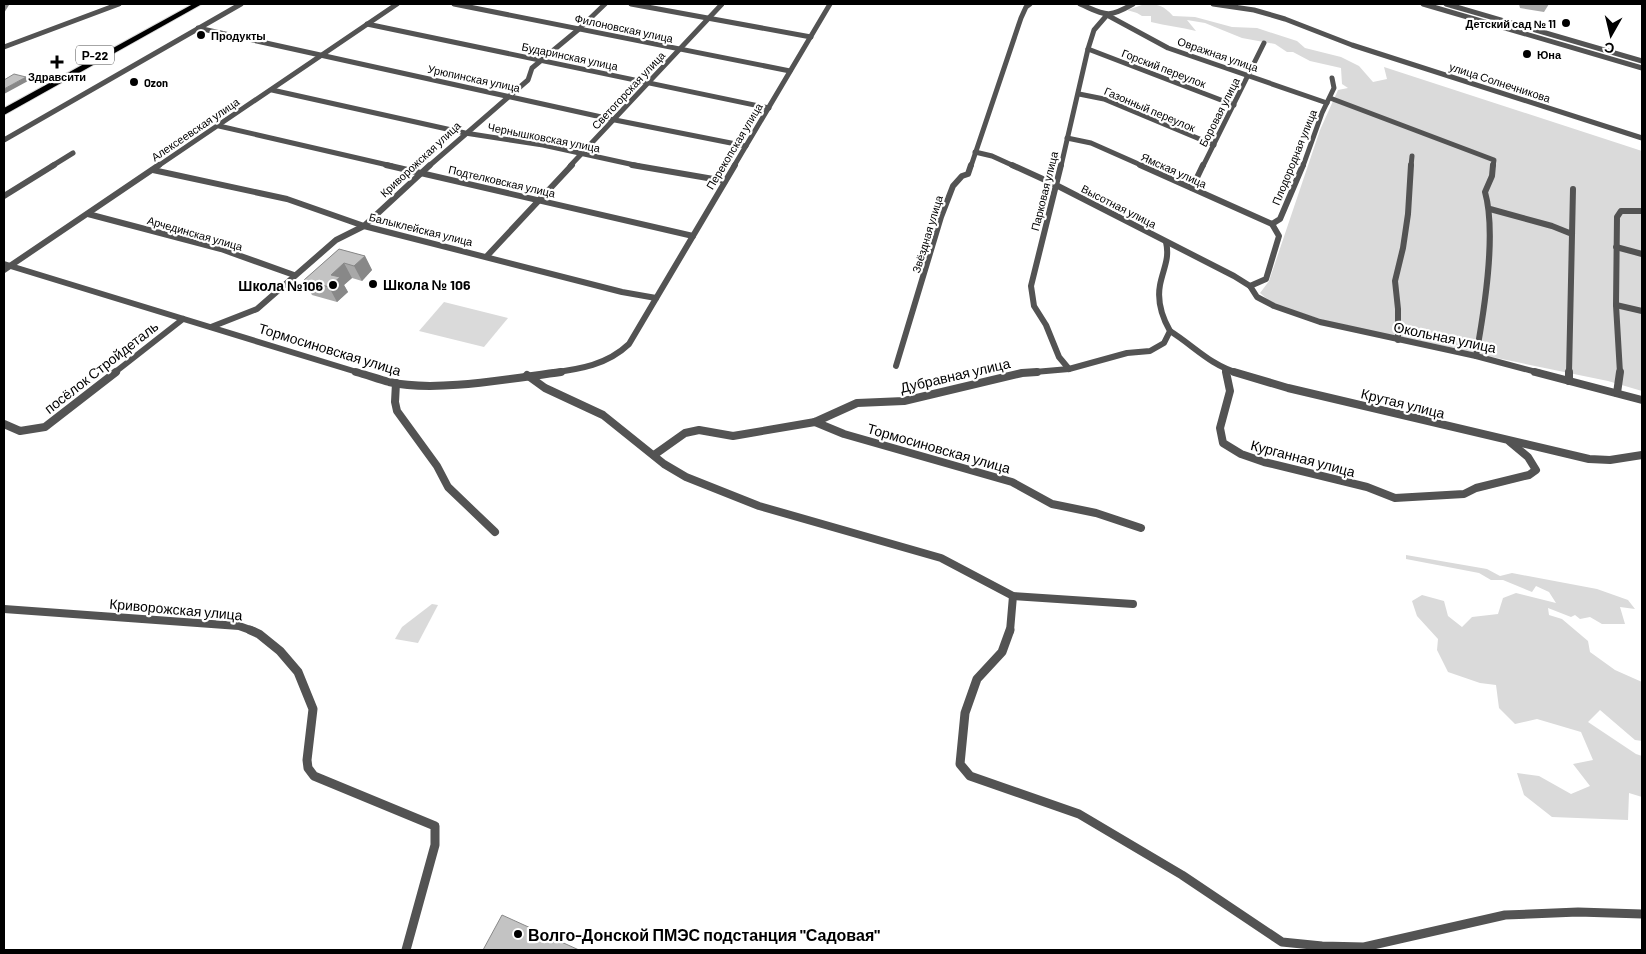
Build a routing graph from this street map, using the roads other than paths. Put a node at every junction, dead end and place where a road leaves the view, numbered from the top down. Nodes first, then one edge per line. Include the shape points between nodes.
1 (119, 4) edge
2 (186, 4) edge
3 (198, 4) edge
4 (241, 4) edge
5 (398, 4) edge
6 (454, 4) edge
7 (605, 4) edge
8 (631, 4) edge
9 (722, 4) edge
10 (830, 4) edge
11 (1030, 4) edge
12 (1080, 4) edge
13 (1133, 4) edge
14 (1213, 4) edge
15 (1250, 4) edge
16 (1423, 4) edge
17 (1446, 4) edge
18 (1246, 9) junction
19 (1107, 15) junction
20 (709, 18) junction
21 (366, 24) junction
22 (198, 28) junction
23 (579, 29) junction
24 (811, 37) junction
25 (1264, 44) dead end
26 (4, 47) edge
27 (1088, 49) junction
28 (679, 50) junction
29 (321, 56) junction
30 (540, 61) junction
31 (1642, 61) edge
32 (1642, 68) edge
33 (790, 71) junction
34 (1248, 75) junction
35 (1332, 78) dead end
36 (649, 83) junction
37 (272, 90) junction
38 (1079, 94) junction
39 (509, 95) junction
40 (1328, 101) junction
41 (4, 105) edge
42 (1234, 105) junction
43 (768, 108) junction
44 (4, 112) edge
45 (615, 120) junction
46 (219, 126) junction
47 (465, 133) junction
48 (1067, 138) junction
49 (1642, 138) edge
50 (4, 140) edge
51 (1214, 145) junction
52 (746, 146) junction
53 (975, 152) junction
54 (73, 153) dead end
55 (581, 154) junction
56 (1412, 156) dead end
57 (153, 170) junction
58 (422, 174) junction
59 (725, 182) junction
60 (1056, 185) junction
61 (1192, 188) junction
62 (1573, 189) dead end
63 (4, 196) edge
64 (541, 200) junction
65 (1490, 209) junction
66 (1642, 211) edge
67 (88, 214) junction
68 (1272, 224) junction
69 (364, 226) junction
70 (1572, 234) junction
71 (693, 236) junction
72 (1166, 242) junction
73 (1616, 247) junction
74 (1642, 254) edge
75 (487, 256) junction
76 (7, 265) edge
77 (4, 270) edge
78 (294, 275) junction
79 (1250, 286) junction
80 (656, 298) junction
81 (1616, 305) junction
82 (1642, 311) edge
83 (183, 319) junction
84 (211, 327) junction
85 (1170, 331) junction
86 (1398, 340) junction
87 (1476, 356) junction
88 (896, 366) dead end
89 (1069, 368) junction
90 (1225, 369) junction
91 (527, 375) junction
92 (1569, 381) junction
93 (396, 383) junction
94 (1617, 393) junction
95 (1642, 400) edge
96 (815, 422) junction
97 (4, 424) edge
98 (1509, 440) junction
99 (654, 455) junction
100 (1642, 456) edge
101 (1141, 528) dead end
102 (495, 532) dead end
103 (1013, 596) junction
104 (1133, 604) dead end
105 (4, 609) edge
106 (1642, 914) edge
107 (406, 950) edge

1 - 26 street
2 - 41 highway, Р-22
3 - 44 highway, Р-22
4 - 22 street
5 - 21 street, Алексеевская улица
6 - 23 street, Филоновская улица
7 - 23 street, Криворожская улица
8 - 20 street
9 - 20 street, Светогорская улица
10 - 24 street, Перекопская улица
11 - 53 street, Звёздная улица via 1021,18
12 - 19 street, Овражная улица
13 - 19 street
14 - 18 street, улица Солнечникова
15 - 18 street
16 - 32 street
17 - 31 street
18 - 49 street, улица Солнечникова via 1285,19 1352,45
19 - 27 street, Парковая улица via 1094,30
19 - 34 street, Овражная улица via 1168,48
20 - 24 street
20 - 28 street, Светогорская улица
21 - 29 street, Алексеевская улица
21 - 30 street, Бударинская улица
22 - 29 street, Урюпинская улица
22 - 50 street
23 - 28 street, Филоновская улица
23 - 30 street, Криворожская улица
24 - 33 street, Перекопская улица
25 - 34 street, Боровая улица
27 - 38 street, Парковая улица
27 - 42 street, Горский переулок
28 - 33 street, Филоновская улица
28 - 36 street, Светогорская улица
29 - 37 street, Алексеевская улица
29 - 39 street, Урюпинская улица
30 - 36 street, Бударинская улица
30 - 39 street, Криворожская улица via 532,68 528,80
33 - 43 street, Перекопская улица
34 - 40 street, Овражная улица
34 - 42 street, Боровая улица
35 - 40 street, Плодородная улица via 1334,88
36 - 43 street, Бударинская улица
36 - 45 street, Светогорская улица
37 - 46 street, Алексеевская улица
37 - 47 street, Чернышковская улица
38 - 48 street, Парковая улица
38 - 51 street, Газонный переулок via 1104,99
39 - 45 street, Урюпинская улица
39 - 47 street, Криворожская улица
40 - 65 street, Овражная улица via 1494,160 1485,192
40 - 68 street, Плодородная улица via 1280,219
42 - 51 street, Боровая улица
43 - 52 street, Перекопская улица
45 - 52 street, Урюпинская улица
45 - 55 street, Светогорская улица
46 - 57 street, Алексеевская улица
46 - 58 street, Подтелковская улица
47 - 55 street, Чернышковская улица
47 - 58 street, Криворожская улица
48 - 60 street, Парковая улица
48 - 61 street, Ямская улица via 1091,144
51 - 61 street, Боровая улица
52 - 59 street, Перекопская улица
53 - 60 street, Высотная улица via 992,156
53 - 88 street, Звёздная улица via 968,174 953,186 941,217
54 - 63 street
55 - 59 street, Чернышковская улица
55 - 64 street, Светогорская улица
56 - 86 street via 1408,214 1395,281
57 - 67 street, Алексеевская улица
57 - 69 street, Балыклейская улица via 326,211
58 - 64 street, Подтелковская улица
58 - 69 street, Криворожская улица
59 - 71 street, Перекопская улица
60 - 72 street, Высотная улица
60 - 89 street, Парковая улица via 1031,286 1034,306 1059,357
61 - 68 street, Ямская улица
62 - 70 street
64 - 71 street, Подтелковская улица
64 - 75 street, Светогорская улица
65 - 70 street
65 - 87 street via 1483,318
66 - 73 street via 1621,210 1617,217
67 - 76 street, Алексеевская улица
67 - 78 street, Арчединская улица via 221,249
68 - 79 street, Плодородная улица via 1280,236 1266,279
69 - 75 street, Балыклейская улица
69 - 78 street, Криворожская улица via 349,232
70 - 92 street
71 - 80 street, Перекопская улица
72 - 79 street, Высотная улица
72 - 85 street via 1170,253 1159,289 1159,308
73 - 74 street
73 - 81 street
75 - 80 street, Балыклейская улица
76 - 77 street, Алексеевская улица
76 - 83 street, Тормосиновская улица
78 - 84 street, Криворожская улица via 257,309
79 - 86 street, Окольная улица via 1257,297 1274,306 1320,322
80 - 91 street, Тормосиновская улица via 629,344 617,356 590,366
81 - 82 street
81 - 94 street via 1620,373
83 - 84 street, Тормосиновская улица
83 - 97 street, посёлок Стройдеталь via 45,427 20,431
84 - 93 street, Тормосиновская улица
85 - 89 street, Дубравная улица via 1164,343 1150,351 1127,353
85 - 90 street, Крутая улица
86 - 87 street, Окольная улица
87 - 92 street, Окольная улица
89 - 96 street, Дубравная улица via 1022,372 904,401 857,403
90 - 98 street, Крутая улица via 1288,388
90 - 98 street, Курганная улица via 1230,391 1220,428 1224,443 1241,454 1264,462 1367,487 1395,498 1464,494 1529,475 1536,470
91 - 93 street, Тормосиновская улица via 436,386
91 - 99 street via 544,388 603,415
92 - 94 street, Окольная улица
93 - 102 street via 397,412 437,466 448,487
94 - 95 street, Окольная улица
96 - 99 street, Дубравная улица via 733,436 699,430 685,433
96 - 101 street, Тормосиновская улица via 844,434 1012,482 1052,504 1096,513
98 - 100 street, Крутая улица via 1589,459
99 - 103 street via 686,477 759,506 941,558
103 - 104 street
103 - 106 street via 1010,631 1002,652 977,678 965,713 960,764 970,776 1079,814 1182,875 1282,942 1364,947 1505,915
105 - 107 street, Криворожская улица via 239,626 259,634 280,651 298,672 314,709 307,760 314,776 435,826 436,845

